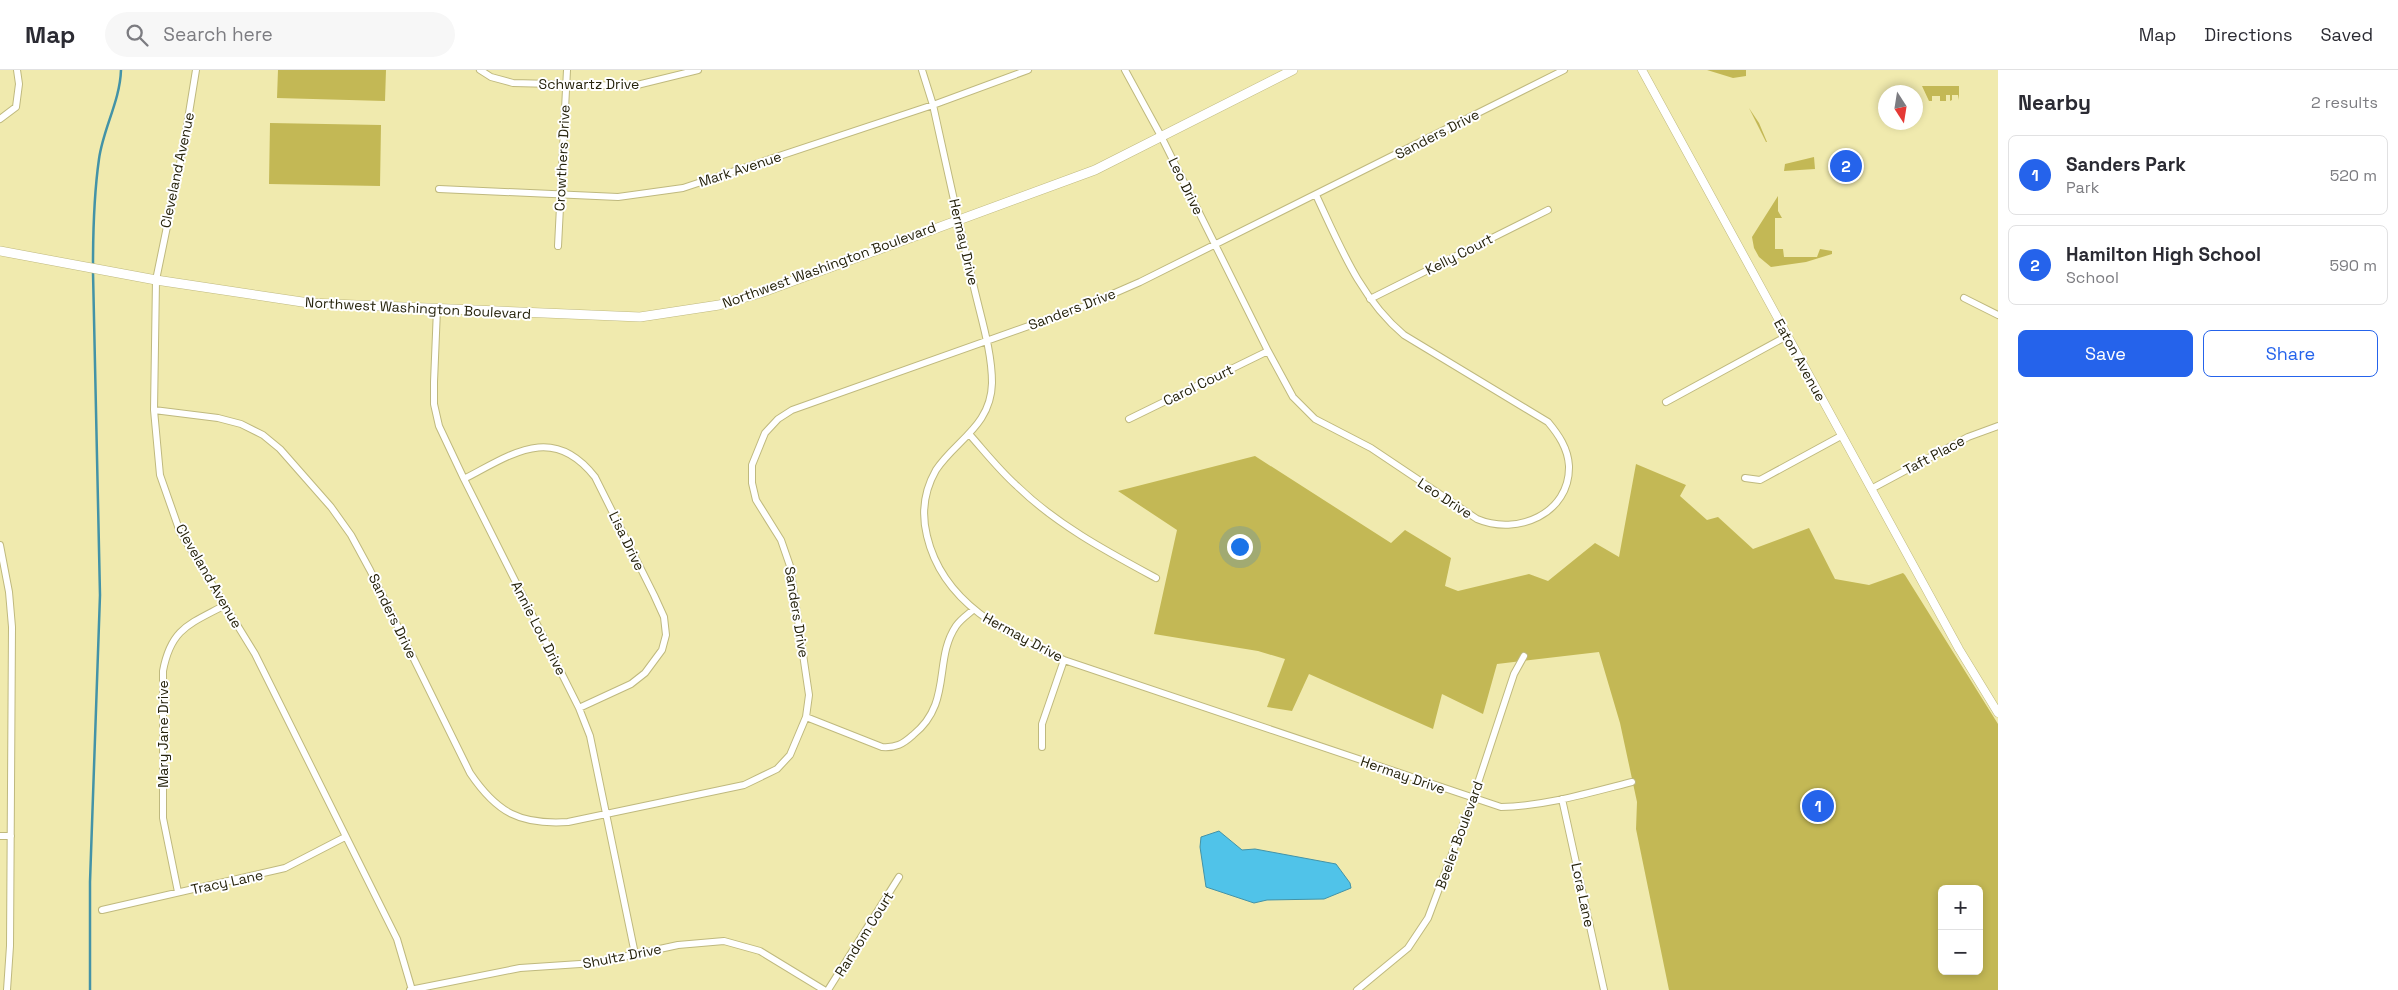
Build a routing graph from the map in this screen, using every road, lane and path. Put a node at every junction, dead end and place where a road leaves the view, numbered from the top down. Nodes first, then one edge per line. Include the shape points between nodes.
1 (17, 70) edge
2 (196, 70) edge
3 (480, 70) edge
4 (567, 70) edge
5 (697, 70) edge
6 (922, 70) edge
7 (1028, 70) edge
8 (1125, 70) edge
9 (1293, 70) edge
10 (1564, 70) edge
11 (1642, 70) edge
12 (567, 84) junction
13 (933, 105) junction
14 (0, 119) edge
15 (1161, 136) junction
16 (439, 189) dead end
17 (560, 195) junction
18 (1316, 195) junction
19 (1548, 210) dead end
20 (958, 219) junction
21 (558, 246) dead end
22 (1215, 246) junction
23 (0, 251) edge
24 (156, 280) junction
25 (1964, 298) dead end
26 (1370, 299) junction
27 (437, 309) junction
28 (1998, 315) edge
29 (1787, 336) junction
30 (986, 340) junction
31 (1268, 351) junction
32 (1666, 402) dead end
33 (154, 410) junction
34 (1129, 419) dead end
35 (1998, 426) edge
36 (970, 435) junction
37 (1842, 436) junction
38 (1745, 478) dead end
39 (464, 479) junction
40 (1871, 489) junction
41 (0, 545) edge
42 (1156, 578) dead end
43 (225, 605) junction
44 (973, 610) junction
45 (1524, 656) dead end
46 (1064, 660) junction
47 (579, 708) junction
48 (1997, 711) edge
49 (806, 717) junction
50 (1042, 747) dead end
51 (1632, 782) dead end
52 (1473, 798) junction
53 (1562, 799) junction
54 (606, 814) junction
55 (0, 836) edge
56 (11, 836) junction
57 (345, 837) junction
58 (899, 878) dead end
59 (178, 892) junction
60 (102, 910) dead end
61 (635, 954) junction
62 (7, 990) edge
63 (411, 990) edge
64 (826, 990) edge
65 (1357, 990) edge
66 (1604, 990) edge

1 - 14 street via 20,84 16,107
2 - 24 street, Cleveland Avenue
3 - 12 street, Schwartz Drive via 513,83
4 - 12 street, Crowthers Drive
5 - 12 street, Schwartz Drive via 633,86
6 - 13 street, Hermay Drive
7 - 13 street, Mark Avenue
8 - 15 street, Leo Drive
9 - 15 main road, Northwest Washington Boulevard
10 - 18 street, Sanders Drive
11 - 29 street, Eaton Avenue
12 - 17 street, Crowthers Drive
13 - 17 street, Mark Avenue via 683,188 618,197
13 - 20 street, Hermay Drive
15 - 20 main road, Northwest Washington Boulevard via 1096,170
15 - 22 street, Leo Drive
16 - 17 street, Mark Avenue
17 - 21 street, Crowthers Drive
18 - 22 street, Sanders Drive
18 - 26 street, Leo Drive
19 - 26 street, Kelly Court
20 - 27 main road, Northwest Washington Boulevard via 763,292 678,313 640,317
20 - 30 street, Hermay Drive
22 - 30 street, Sanders Drive via 1085,306
22 - 31 street, Leo Drive
23 - 24 main road, Northwest Washington Boulevard
24 - 27 main road, Northwest Washington Boulevard via 309,303
24 - 33 street, Cleveland Avenue
25 - 28 street
26 - 31 street, Leo Drive via 1386,320 1404,335 1541,417 1559,435 1569,466 1566,483 1558,500 1540,517 1524,524 1506,526 1491,525 1477,519 1371,448 1315,419 1294,397
27 - 39 street, Annie Lou Drive via 434,404 439,426
29 - 32 street
29 - 37 street, Eaton Avenue
30 - 36 street, Hermay Drive via 992,382 990,397
30 - 49 street, Sanders Drive via 792,410 771,426 757,448 752,465 756,500 781,540 795,587 809,695
31 - 34 street, Carol Court
33 - 43 street, Cleveland Avenue via 160,475 177,524
33 - 54 street, Sanders Drive via 218,418 264,435 331,507 352,536 470,774 483,792 519,818 542,823 568,822
35 - 40 street, Taft Place via 1968,437
36 - 42 street via 1018,487 1054,515 1089,540
36 - 44 street, Hermay Drive via 950,453 927,489 924,523 934,559 946,581
37 - 38 street via 1760,480
37 - 40 street, Eaton Avenue
39 - 47 street, Annie Lou Drive
39 - 47 street, Lisa Drive via 514,452 534,447 573,453 596,477 654,595 664,618 666,635 662,650 645,674
40 - 48 street, Eaton Avenue
41 - 56 street via 12,627
43 - 57 street, Cleveland Avenue via 255,654
43 - 59 street, Mary Jane Drive via 185,627 173,640 163,671 163,818
44 - 46 street, Hermay Drive via 1015,636
44 - 49 street via 956,626 949,643 938,702 929,720 904,743 894,748 882,747
45 - 52 street, Beeler Boulevard via 1514,674
46 - 50 street via 1044,717
46 - 52 street, Hermay Drive
47 - 54 street, Annie Lou Drive via 594,753
49 - 54 street, Sanders Drive via 790,755 764,777 744,785
51 - 53 street, Hermay Drive
52 - 53 street, Hermay Drive via 1500,807 1522,807
52 - 65 street, Beeler Boulevard via 1428,918 1408,948
53 - 66 street, Lora Lane
54 - 61 street, Annie Lou Drive
55 - 56 street
56 - 62 street
57 - 59 street, Tracy Lane via 285,868
57 - 63 street, Cleveland Avenue via 397,940
58 - 64 street, Random Court
59 - 60 street, Tracy Lane
61 - 63 street, Shultz Drive via 595,963 520,968
61 - 64 street, Shultz Drive via 678,945 724,941 760,951

